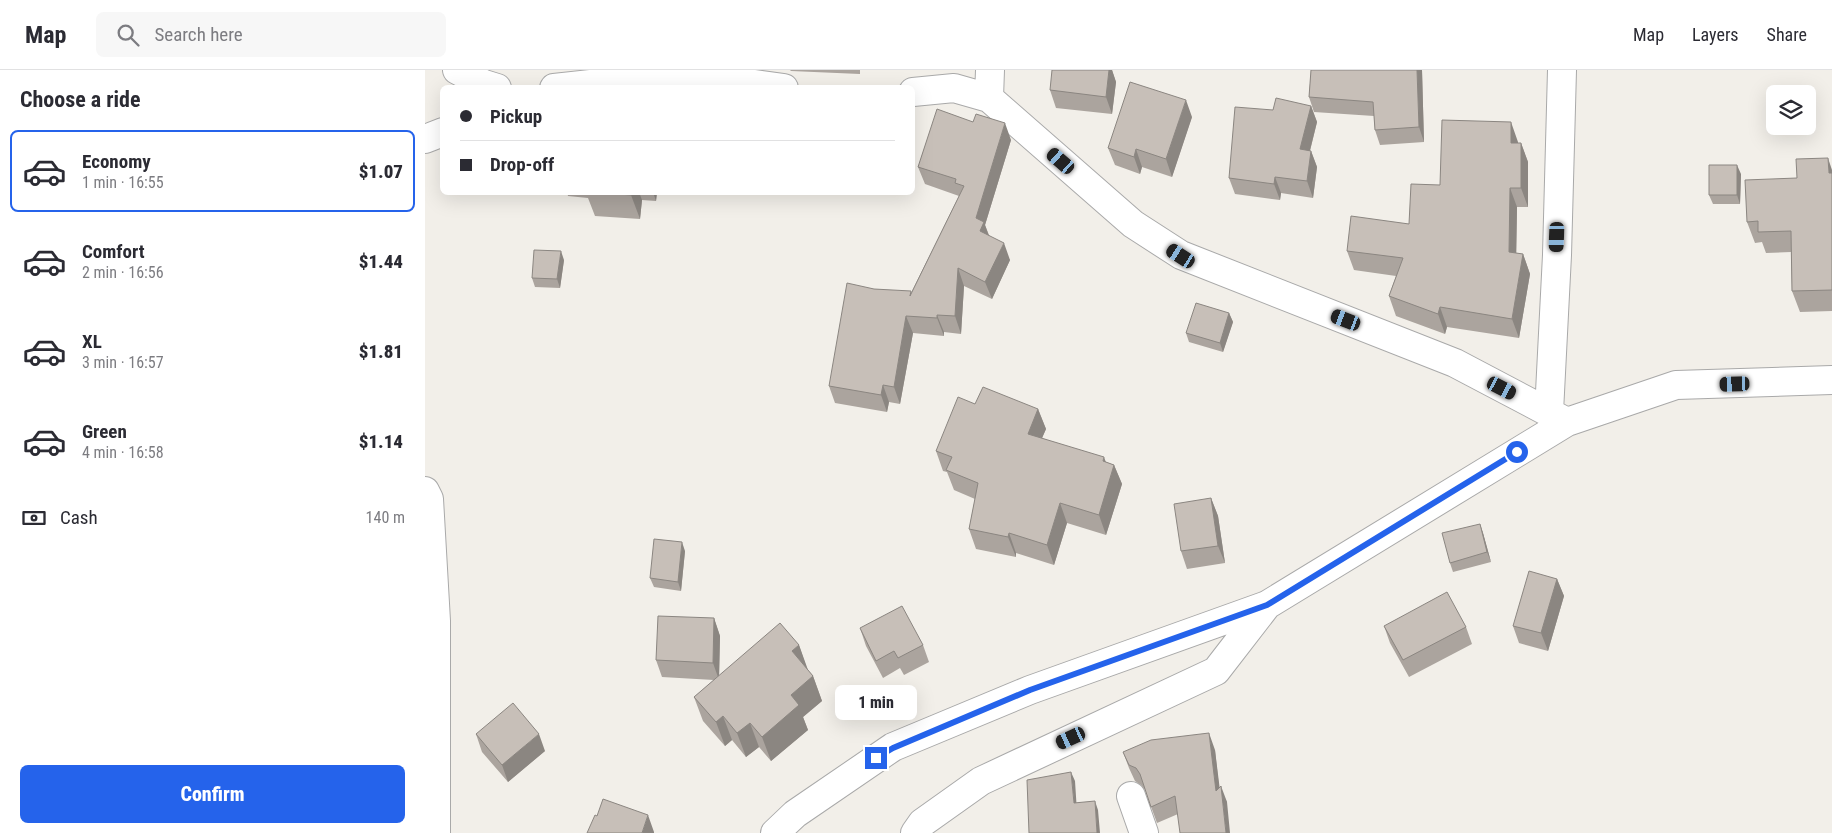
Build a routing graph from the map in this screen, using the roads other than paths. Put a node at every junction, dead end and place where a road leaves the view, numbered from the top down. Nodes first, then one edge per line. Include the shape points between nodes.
1 (457, 70) edge
2 (990, 70) edge
3 (1562, 70) edge
4 (487, 85) edge
5 (581, 85) edge
6 (762, 85) edge
7 (915, 92) edge
8 (989, 98) junction
9 (440, 133) edge
10 (425, 139) edge
11 (1832, 380) edge
12 (1558, 417) junction
13 (425, 491) edge
14 (1267, 605) junction
15 (1131, 796) dead end
16 (436, 833) edge
17 (775, 833) edge
18 (915, 833) edge
19 (1144, 833) edge

1 - 4 street
2 - 8 street
3 - 12 street via 1557,255
5 - 6 street via 680,74
7 - 8 street via 954,88
8 - 12 street via 1133,224 1181,256 1455,363
9 - 10 street
11 - 12 street via 1676,385
12 - 14 street
13 - 16 street via 429,499 436,620
14 - 17 street via 1030,690 893,748 795,814
14 - 18 street via 1216,671 981,781 922,823
15 - 19 street

